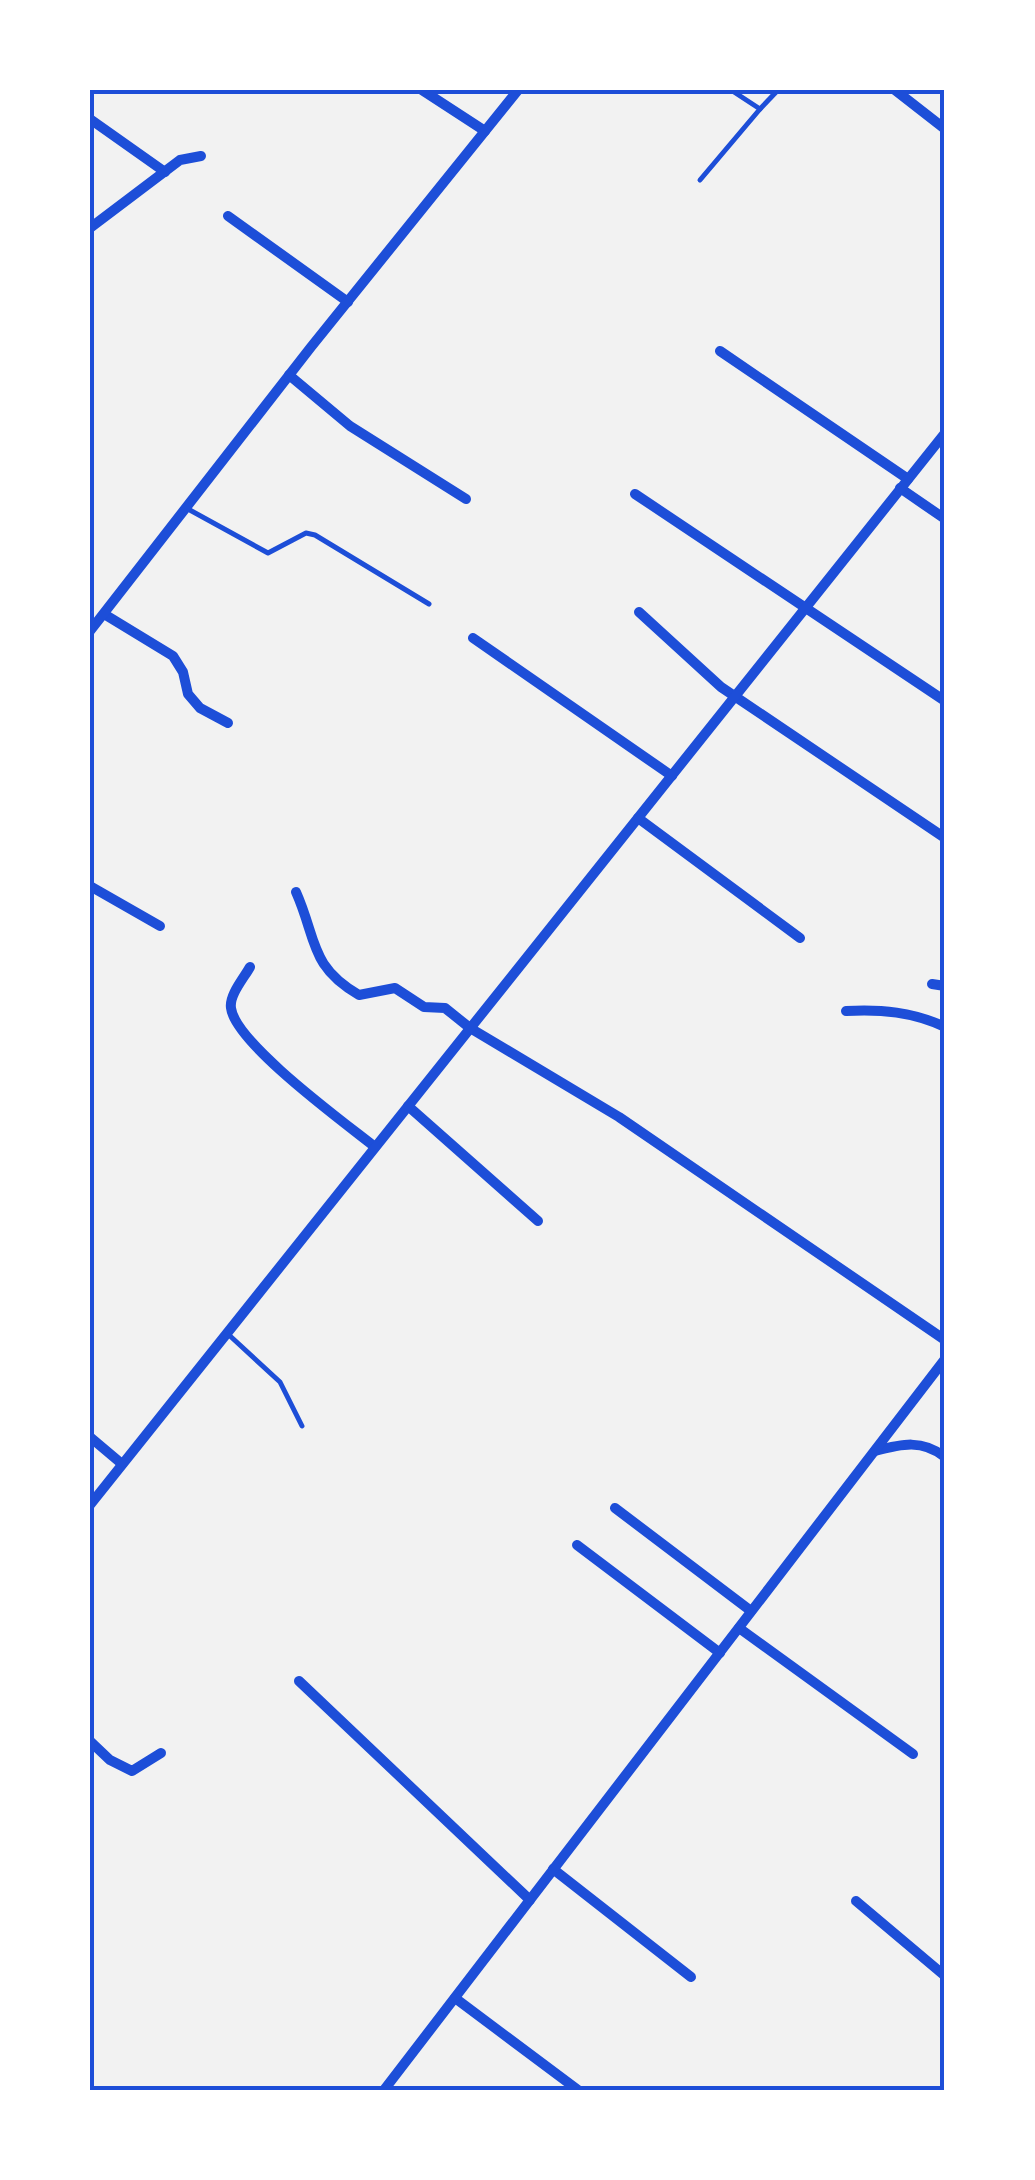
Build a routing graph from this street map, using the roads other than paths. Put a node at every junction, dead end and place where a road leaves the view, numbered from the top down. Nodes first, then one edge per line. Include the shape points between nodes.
1 (422, 90) edge
2 (518, 90) edge
3 (731, 90) edge
4 (778, 90) edge
5 (895, 90) edge
6 (760, 109) junction
7 (90, 119) edge
8 (945, 129) edge
9 (485, 132) junction
10 (201, 156) dead end
11 (165, 172) junction
12 (700, 180) dead end
13 (228, 216) dead end
14 (90, 228) edge
15 (348, 302) junction
16 (720, 352) dead end
17 (289, 375) junction
18 (943, 438) edge
19 (904, 484) junction
20 (636, 494) dead end
21 (466, 499) dead end
22 (186, 507) junction
23 (945, 519) edge
24 (429, 604) dead end
25 (806, 606) junction
26 (639, 612) dead end
27 (104, 614) junction
28 (90, 632) edge
29 (473, 638) dead end
30 (736, 694) junction
31 (945, 701) edge
32 (228, 723) dead end
33 (672, 776) junction
34 (638, 818) junction
35 (945, 838) edge
36 (90, 886) edge
37 (296, 892) dead end
38 (160, 926) dead end
39 (800, 938) dead end
40 (250, 967) dead end
41 (932, 984) dead end
42 (945, 986) edge
43 (846, 1011) dead end
44 (945, 1026) edge
45 (470, 1028) junction
46 (408, 1106) junction
47 (375, 1148) junction
48 (538, 1221) dead end
49 (227, 1333) junction
50 (945, 1340) edge
51 (945, 1359) edge
52 (302, 1426) dead end
53 (90, 1437) edge
54 (874, 1451) junction
55 (945, 1457) edge
56 (122, 1464) junction
57 (90, 1505) edge
58 (615, 1508) dead end
59 (576, 1545) dead end
60 (751, 1612) junction
61 (739, 1628) junction
62 (720, 1653) junction
63 (299, 1681) dead end
64 (90, 1741) edge
65 (162, 1753) dead end
66 (913, 1754) dead end
67 (553, 1869) junction
68 (530, 1900) junction
69 (856, 1901) dead end
70 (945, 1976) edge
71 (691, 1978) dead end
72 (454, 1998) junction
73 (384, 2090) edge
74 (578, 2090) edge

1 - 9 street
2 - 9 street
3 - 6 lane
4 - 6 lane
5 - 8 street
6 - 12 lane
7 - 11 street
9 - 15 street
10 - 11 street
11 - 14 street
13 - 15 street
15 - 17 street
16 - 19 street
17 - 21 street via 350,426
17 - 22 street
18 - 19 street
19 - 23 street
19 - 25 street
20 - 25 street
22 - 24 lane via 268,553 306,533 316,535
22 - 27 street
25 - 30 street
25 - 31 street
26 - 30 street
27 - 28 street
27 - 32 street via 173,656 188,694
29 - 33 street
30 - 33 street
30 - 35 street
33 - 34 street
34 - 39 street
34 - 45 street
36 - 38 street
37 - 45 street via 313,948 345,987 359,995 396,988 424,1007 445,1008
40 - 47 street via 230,1001 248,1039
41 - 42 street
43 - 44 street via 894,1012
45 - 46 street
45 - 50 street via 619,1118
46 - 47 street
46 - 48 street
47 - 49 street
49 - 52 lane via 280,1382
49 - 56 street
51 - 54 street
53 - 56 street
54 - 55 street via 924,1444
54 - 60 street
56 - 57 street
58 - 60 street
59 - 62 street
60 - 61 street
61 - 62 street
61 - 66 street
62 - 67 street
63 - 68 street
64 - 65 street via 132,1771
67 - 68 street
67 - 71 street
68 - 72 street
69 - 70 street
72 - 73 street
72 - 74 street

